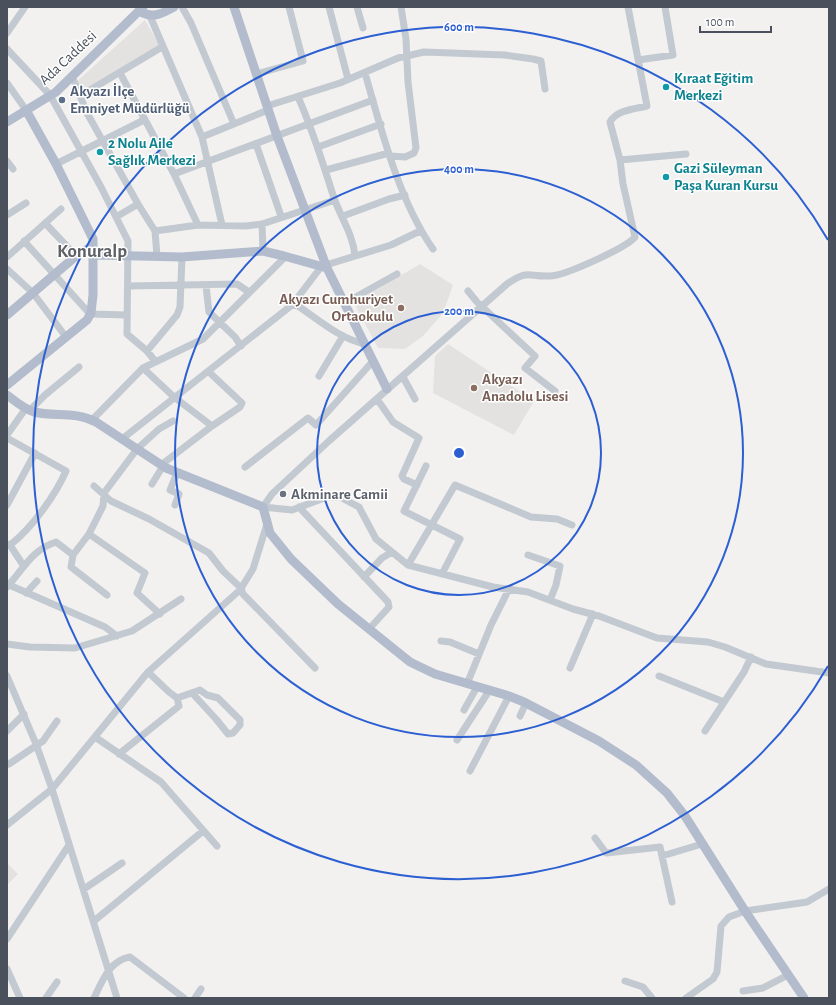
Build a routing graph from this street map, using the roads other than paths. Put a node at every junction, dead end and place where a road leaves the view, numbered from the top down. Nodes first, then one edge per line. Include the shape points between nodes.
1 (25, 7) edge
2 (174, 7) edge
3 (182, 7) edge
4 (234, 7) edge
5 (289, 7) edge
6 (329, 7) edge
7 (357, 7) edge
8 (401, 7) edge
9 (628, 7) edge
10 (665, 7) edge
11 (141, 9) edge
12 (150, 16) junction
13 (362, 28) dead end
14 (7, 33) edge
15 (162, 47) junction
16 (7, 49) edge
17 (406, 56) junction
18 (638, 60) junction
19 (120, 73) junction
20 (365, 73) junction
21 (256, 74) junction
22 (72, 76) junction
23 (348, 80) junction
24 (7, 83) edge
25 (545, 89) dead end
26 (50, 95) junction
27 (80, 96) junction
28 (298, 97) junction
29 (373, 100) junction
30 (268, 108) junction
31 (26, 110) junction
32 (144, 120) junction
33 (7, 122) edge
34 (234, 124) junction
35 (310, 124) junction
36 (381, 124) junction
37 (277, 136) junction
38 (202, 137) junction
39 (104, 141) junction
40 (256, 144) junction
41 (318, 147) junction
42 (82, 150) junction
43 (686, 154) dead end
44 (390, 155) junction
45 (620, 160) junction
46 (7, 161) edge
47 (208, 161) junction
48 (56, 164) junction
49 (13, 169) dead end
50 (326, 170) junction
51 (174, 174) junction
52 (405, 196) junction
53 (335, 200) junction
54 (26, 203) dead end
55 (138, 204) junction
56 (61, 209) dead end
57 (304, 210) junction
58 (7, 215) edge
59 (282, 216) junction
60 (343, 216) junction
61 (116, 217) junction
62 (45, 223) junction
63 (262, 224) junction
64 (198, 225) junction
65 (222, 225) junction
66 (155, 231) junction
67 (420, 231) junction
68 (24, 241) junction
69 (93, 246) junction
70 (433, 249) dead end
71 (263, 252) junction
72 (94, 255) junction
73 (76, 256) junction
74 (128, 256) junction
75 (157, 256) junction
76 (286, 256) junction
77 (355, 256) junction
78 (7, 257) edge
79 (182, 257) junction
80 (325, 267) junction
81 (7, 270) edge
82 (54, 274) junction
83 (397, 274) dead end
84 (179, 285) junction
85 (129, 286) junction
86 (206, 286) junction
87 (468, 291) dead end
88 (249, 292) junction
89 (33, 293) junction
90 (345, 303) junction
91 (292, 305) junction
92 (481, 306) junction
93 (90, 314) junction
94 (7, 315) edge
95 (127, 315) junction
96 (219, 322) junction
97 (342, 336) junction
98 (66, 337) junction
99 (365, 344) junction
100 (241, 346) junction
101 (147, 351) junction
102 (373, 361) junction
103 (155, 362) junction
104 (79, 367) dead end
105 (143, 368) junction
106 (209, 372) junction
107 (319, 376) dead end
108 (402, 377) junction
109 (7, 385) edge
110 (387, 389) junction
111 (555, 392) dead end
112 (7, 395) edge
113 (174, 397) junction
114 (377, 398) junction
115 (415, 399) dead end
116 (28, 409) junction
117 (92, 420) junction
118 (173, 422) dead end
119 (212, 426) junction
120 (7, 436) edge
121 (122, 439) junction
122 (137, 449) junction
123 (35, 453) junction
124 (162, 466) junction
125 (426, 466) dead end
126 (245, 467) dead end
127 (177, 473) junction
128 (152, 484) dead end
129 (417, 485) junction
130 (94, 486) dead end
131 (104, 493) junction
132 (7, 505) edge
133 (175, 505) dead end
134 (263, 507) junction
135 (298, 507) junction
136 (267, 524) junction
137 (432, 525) junction
138 (572, 525) dead end
139 (89, 534) junction
140 (9, 544) edge
141 (392, 552) junction
142 (74, 555) junction
143 (528, 555) dead end
144 (23, 565) junction
145 (408, 565) junction
146 (442, 574) junction
147 (364, 577) junction
148 (37, 581) dead end
149 (8, 586) edge
150 (241, 588) junction
151 (509, 590) junction
152 (26, 593) junction
153 (107, 595) dead end
154 (181, 600) dead end
155 (550, 600) junction
156 (160, 614) junction
157 (592, 614) junction
158 (369, 629) junction
159 (117, 636) junction
160 (441, 641) dead end
161 (7, 644) edge
162 (479, 654) junction
163 (751, 657) junction
164 (315, 668) dead end
165 (570, 668) dead end
166 (148, 672) junction
167 (829, 672) edge
168 (7, 676) edge
169 (659, 676) dead end
170 (467, 684) junction
171 (477, 687) junction
172 (489, 691) junction
173 (193, 694) junction
174 (509, 696) junction
175 (177, 698) junction
176 (724, 702) junction
177 (526, 703) junction
178 (464, 710) dead end
179 (24, 714) junction
180 (520, 716) dead end
181 (57, 721) dead end
182 (7, 731) edge
183 (705, 732) dead end
184 (95, 737) junction
185 (458, 740) dead end
186 (36, 744) junction
187 (119, 754) junction
188 (8, 764) edge
189 (470, 771) dead end
190 (52, 789) junction
191 (7, 825) edge
192 (203, 831) junction
193 (595, 838) dead end
194 (69, 844) junction
195 (702, 844) junction
196 (217, 846) dead end
197 (662, 856) junction
198 (122, 863) dead end
199 (84, 889) junction
200 (829, 889) edge
201 (672, 902) dead end
202 (745, 911) junction
203 (94, 921) junction
204 (7, 939) edge
205 (109, 969) junction
206 (8, 973) edge
207 (788, 975) junction
208 (625, 980) dead end
209 (57, 982) dead end
210 (201, 989) dead end
211 (743, 991) dead end
212 (800, 997) edge
213 (20, 998) edge
214 (46, 998) edge
215 (94, 998) edge
216 (118, 998) edge
217 (184, 998) edge
218 (195, 998) edge
219 (652, 998) edge
220 (686, 998) edge

1 - 14 street
2 - 12 main road via 157,16
3 - 34 street
4 - 21 main road
5 - 21 street via 303,61
6 - 23 street
7 - 13 street
8 - 17 street
9 - 18 street
10 - 18 street via 674,55
11 - 12 main road
11 - 22 main road, Ada Caddesi
12 - 15 street
15 - 19 street
15 - 38 street
16 - 26 street
17 - 20 street
17 - 25 street via 424,52 533,58 541,61
17 - 44 street via 416,148 414,153 405,156
18 - 45 street via 647,106 619,113 610,122
19 - 27 street
19 - 32 street
20 - 23 street
20 - 29 street
21 - 30 main road
22 - 26 main road, Ada Caddesi
22 - 27 street
23 - 28 street
24 - 31 street
26 - 31 main road, Ada Caddesi
26 - 42 street
27 - 39 street
28 - 30 street
28 - 35 street
29 - 35 street
29 - 36 street
30 - 34 street
30 - 37 main road
31 - 33 main road, Ada Caddesi
31 - 48 main road
32 - 39 street
32 - 51 street
34 - 38 street
35 - 37 street
35 - 41 street
36 - 41 street
36 - 44 street
37 - 40 street
37 - 57 main road
38 - 47 street
39 - 42 street
39 - 55 street
40 - 47 street
40 - 59 street
41 - 50 street
42 - 48 street
42 - 61 street
43 - 45 street
44 - 50 street
44 - 52 street
45 - 92 street via 635,237 631,242 563,273 550,276 518,276
46 - 49 street
47 - 51 street
47 - 65 street
48 - 69 main road via 93,239
50 - 53 street
51 - 64 street
52 - 60 street via 389,199
52 - 67 street
53 - 57 street
53 - 60 street
54 - 58 street
55 - 61 street
55 - 66 street
56 - 62 street
57 - 59 street
57 - 80 main road
59 - 63 street
60 - 77 street via 354,245
61 - 74 street via 128,241
62 - 68 street
62 - 73 street
63 - 65 street
63 - 71 street
64 - 65 street
64 - 66 street
66 - 75 street
67 - 70 street
67 - 77 street via 391,245
68 - 78 street
68 - 82 street
69 - 72 main road
69 - 73 main road
71 - 76 main road
71 - 79 main road
72 - 74 main road
72 - 93 main road
73 - 82 main road
74 - 75 main road
74 - 85 street
75 - 79 main road
76 - 80 main road
76 - 88 street
77 - 80 street
79 - 84 street
80 - 90 main road
80 - 91 street
81 - 89 street
82 - 89 main road
82 - 93 street
83 - 90 street
84 - 85 street
84 - 86 street
84 - 101 street via 180,307 177,315
85 - 95 street
86 - 88 street via 237,284
86 - 96 street via 209,312
87 - 92 street
88 - 96 street
89 - 94 main road
89 - 98 street
90 - 99 main road
91 - 97 street via 298,306
91 - 100 street
92 - 108 street
92 - 111 street via 535,356 525,368
93 - 95 street
93 - 98 main road via 87,320
95 - 101 street via 127,334
96 - 100 street
96 - 103 street via 203,339
97 - 99 street
97 - 107 street
98 - 109 main road
99 - 102 main road
100 - 106 street
101 - 103 street
102 - 110 main road
102 - 126 street via 316,425 308,418
103 - 105 street
104 - 116 street
105 - 113 street
105 - 117 street
106 - 113 street
106 - 119 street via 242,403
108 - 110 street
108 - 115 street
110 - 114 street
112 - 116 main road
113 - 119 street
113 - 121 street
114 - 129 street via 393,422 419,438 402,476
114 - 134 street via 272,494
116 - 117 main road via 84,416
116 - 120 street
117 - 121 main road
118 - 122 street via 159,429
119 - 124 street
120 - 123 street
121 - 122 main road
122 - 124 main road
122 - 131 street
123 - 132 street
123 - 140 street via 66,471 34,520 19,538
124 - 127 main road
124 - 128 street
125 - 129 street
127 - 133 street via 170,490 179,494
127 - 134 main road
129 - 137 street via 404,511
130 - 131 street
131 - 139 street via 104,506
131 - 150 street via 112,501 209,553
134 - 135 street via 292,510
134 - 136 main road
135 - 141 street via 327,497 340,497 359,507 376,539
135 - 147 street
136 - 150 street via 252,569
136 - 158 main road via 270,533 291,560
137 - 138 street via 454,485 531,517 557,519
137 - 145 street
137 - 146 street via 460,539
139 - 142 street
139 - 156 street via 145,573 137,593
140 - 144 street
141 - 145 street
141 - 147 street via 382,558
142 - 144 street via 56,542 48,545
142 - 153 street via 72,567
143 - 155 street via 560,566
144 - 149 street
145 - 146 street
146 - 151 street
147 - 158 street via 388,602 389,607
148 - 152 street
149 - 152 street
150 - 164 street via 243,594
150 - 166 street
151 - 155 street via 528,592
151 - 162 street
152 - 159 street via 48,600 105,626
154 - 156 street
155 - 157 street
156 - 159 street via 132,631
157 - 163 street via 657,638 708,642
157 - 165 street
158 - 170 main road via 410,662 435,674
159 - 161 street via 69,649
160 - 162 street
162 - 170 street
163 - 167 street via 766,664
163 - 176 street
166 - 175 street
166 - 184 street
168 - 179 street
169 - 176 street
170 - 171 main road
171 - 172 main road
171 - 178 street
172 - 174 main road
172 - 185 street
173 - 173 street via 228,734 233,733 240,725 240,720 218,698 200,690
173 - 175 street
174 - 177 main road
174 - 189 street
175 - 187 street via 179,706
176 - 183 street
177 - 180 street
177 - 195 main road via 599,741 636,765 667,793
179 - 182 street
179 - 186 street
181 - 186 street via 43,741
184 - 187 street
184 - 190 street
186 - 188 street
186 - 190 street
187 - 192 street via 161,782
190 - 191 street
190 - 194 street
192 - 196 street
192 - 203 street
193 - 197 street via 606,853 660,846
194 - 199 street
194 - 204 street
195 - 197 street
195 - 202 main road
197 - 201 street
198 - 199 street
199 - 203 street
200 - 202 street via 807,902
202 - 207 main road
202 - 220 street via 736,913 723,922 717,972 713,979
203 - 205 street
205 - 215 street
205 - 216 street
205 - 217 street via 130,957
206 - 213 street
207 - 211 street via 763,988
207 - 212 main road
208 - 219 street via 643,987
209 - 214 street
210 - 218 street

